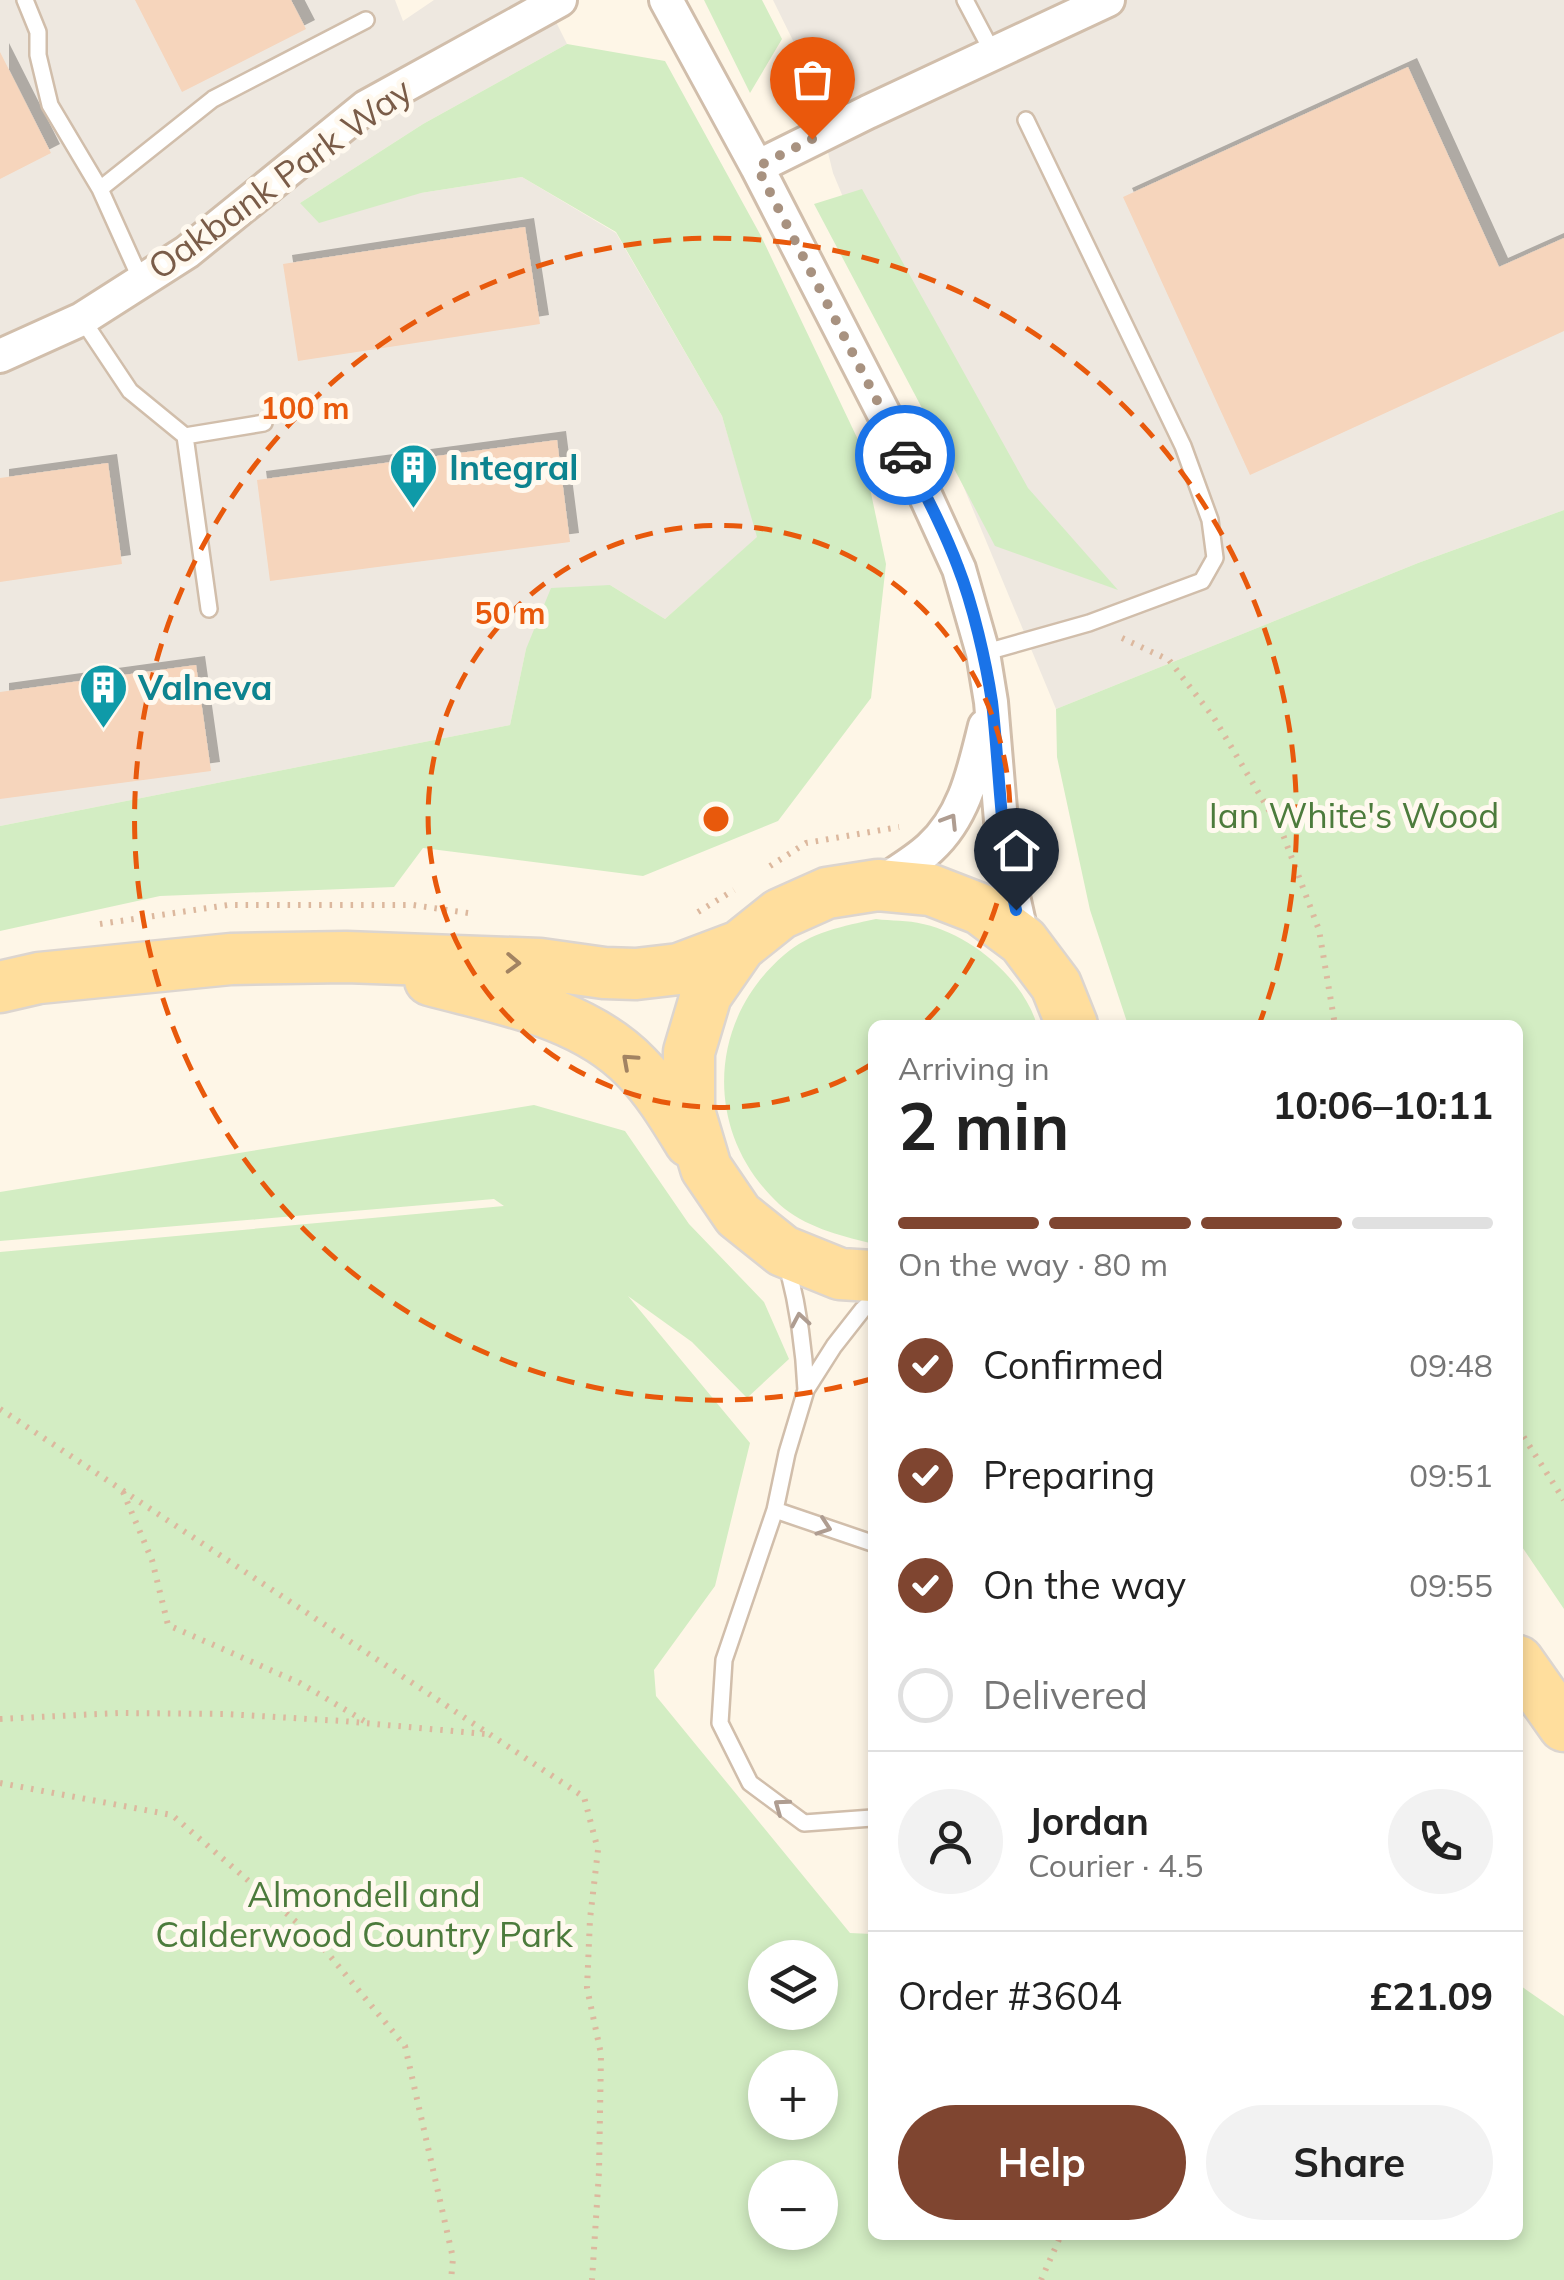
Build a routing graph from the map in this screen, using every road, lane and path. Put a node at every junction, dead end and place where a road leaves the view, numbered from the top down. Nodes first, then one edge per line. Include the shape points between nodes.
1 (25, 0) edge
2 (560, 0) edge
3 (666, 0) edge
4 (964, 0) edge
5 (1108, 0) edge
6 (366, 20) dead end
7 (994, 55) junction
8 (1026, 120) dead end
9 (757, 167) junction
10 (100, 189) junction
11 (141, 280) junction
12 (82, 319) junction
13 (0, 356) edge
14 (264, 424) dead end
15 (185, 436) junction
16 (209, 609) dead end
17 (1089, 623) junction
18 (982, 652) junction
19 (992, 702) junction
20 (916, 824) dead end
21 (762, 871) dead end
22 (748, 880) dead end
23 (878, 884) junction
24 (488, 916) dead end
25 (685, 920) dead end
26 (84, 926) dead end
27 (1023, 941) junction
28 (740, 946) junction
29 (346, 957) junction
30 (0, 987) edge
31 (1070, 1020) edge
32 (1334, 1020) edge
33 (706, 1168) junction
34 (783, 1251) junction
35 (868, 1276) edge
36 (868, 1305) edge
37 (806, 1390) junction
38 (0, 1409) edge
39 (1523, 1436) edge
40 (122, 1491) junction
41 (1564, 1500) edge
42 (776, 1510) junction
43 (868, 1542) edge
44 (1523, 1668) edge
45 (0, 1718) edge
46 (368, 1723) junction
47 (1564, 1726) edge
48 (487, 1734) junction
49 (0, 1783) edge
50 (868, 1818) edge
51 (1059, 2240) edge
52 (451, 2280) edge
53 (592, 2280) edge
54 (1040, 2280) edge

1 - 10 lane via 38,32 50,104
2 - 11 street, Oakbank Park Way via 366,107 187,252
3 - 9 street
4 - 7 lane
5 - 7 street
6 - 10 lane via 213,99
7 - 9 street
8 - 17 lane via 1183,446 1210,520 1215,558 1202,581
9 - 18 street via 936,519 959,569
10 - 11 lane
11 - 12 street, Oakbank Park Way
12 - 13 street, Oakbank Park Way
12 - 15 lane via 130,391
14 - 15 lane
15 - 16 lane
17 - 18 lane
17 - 32 path via 1170,660 1214,718 1282,832 1320,930
18 - 19 street
23 -> 19 street via 929,850 950,826 970,784
19 - 27 street via 1008,878
20 - 21 path via 806,843
22 - 25 path
23 - 27 main road via 930,890 964,903
23 - 28 main road via 827,893 780,914
24 - 26 path via 413,904 228,905
27 - 31 main road via 1056,985
29 -> 28 main road via 636,974 679,969
28 - 33 main road via 706,995 689,1052 689,1111
29 - 30 main road via 231,959
33 -> 29 main road via 664,1100 602,1039 530,1008
33 - 34 main road via 738,1215
34 - 35 main road via 840,1274
37 -> 34 lane via 804,1345
36 - 37 lane
37 - 42 lane
38 - 40 path
39 - 41 path
40 - 46 path via 152,1560 168,1625 300,1683
40 - 48 path
42 -> 43 lane
50 -> 42 lane via 804,1822 750,1782 720,1722 724,1660
44 - 47 main road
45 - 46 path via 226,1714
46 - 48 path
48 - 53 path via 584,1798 598,1850 587,1988 601,2054
49 - 52 path via 172,1816 315,1938 406,2046 453,2258
51 - 54 path

